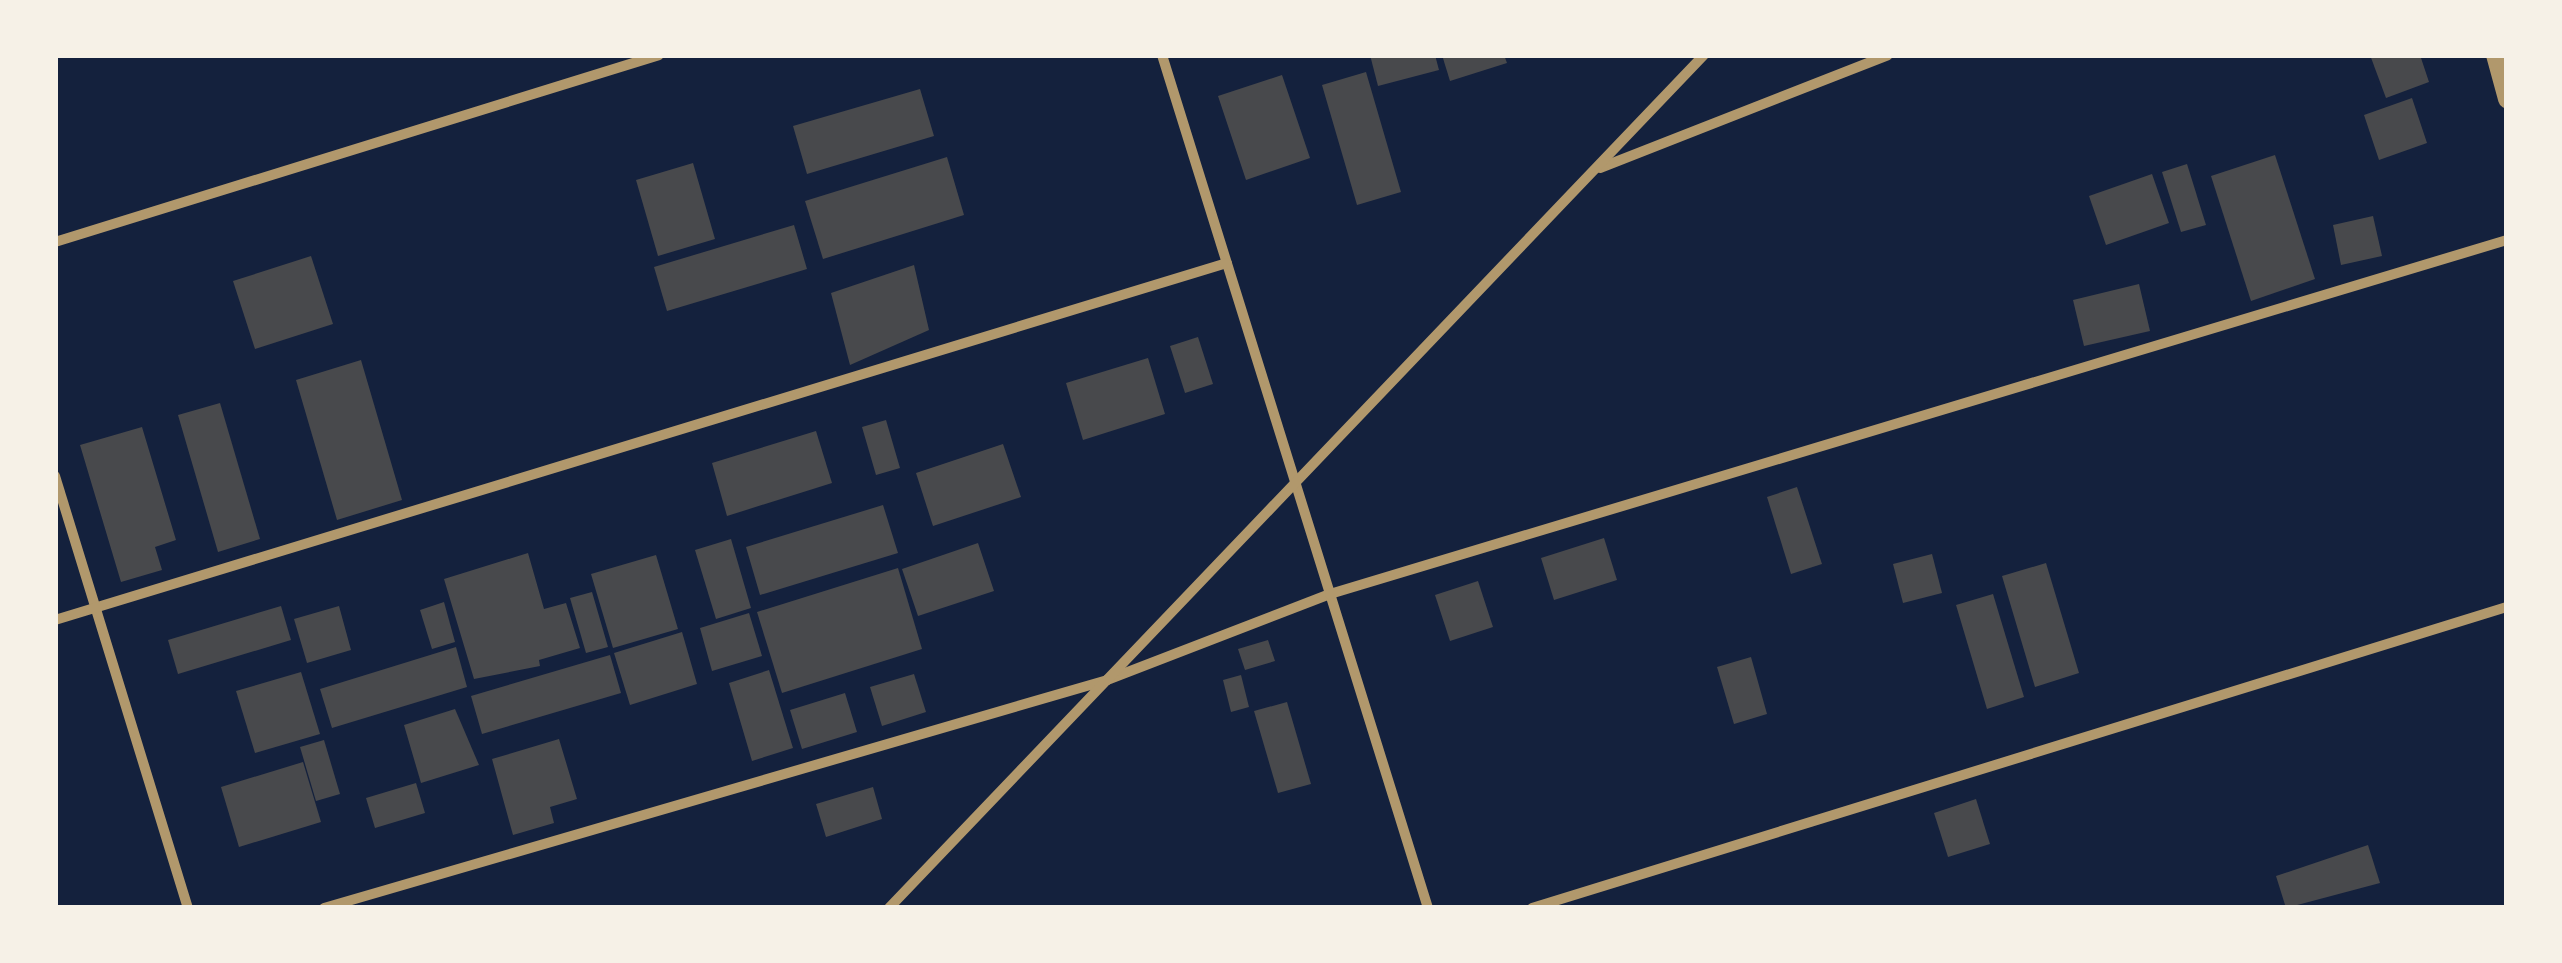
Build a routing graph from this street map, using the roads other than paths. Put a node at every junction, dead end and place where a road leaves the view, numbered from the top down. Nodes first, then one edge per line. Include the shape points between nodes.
1 (660, 55) edge
2 (1162, 55) edge
3 (1704, 55) edge
4 (1888, 55) edge
5 (2495, 55) edge
6 (2507, 99) edge
7 (1594, 170) junction
8 (2507, 240) edge
9 (55, 242) edge
10 (1227, 263) junction
11 (55, 476) edge
12 (1296, 481) junction
13 (1330, 594) junction
14 (95, 608) junction
15 (2507, 608) edge
16 (55, 620) edge
17 (1106, 680) junction
18 (188, 908) edge
19 (324, 908) edge
20 (889, 908) edge
21 (1428, 908) edge
22 (1532, 908) edge

1 - 9 street
2 - 10 street
3 - 7 street
4 - 7 street
5 - 6 street
7 - 12 street
8 - 13 street
10 - 12 street
10 - 14 street
11 - 14 street
12 - 13 street
12 - 17 street
13 - 17 street
13 - 21 street
14 - 16 street
14 - 18 street
15 - 22 street
17 - 19 street
17 - 20 street

